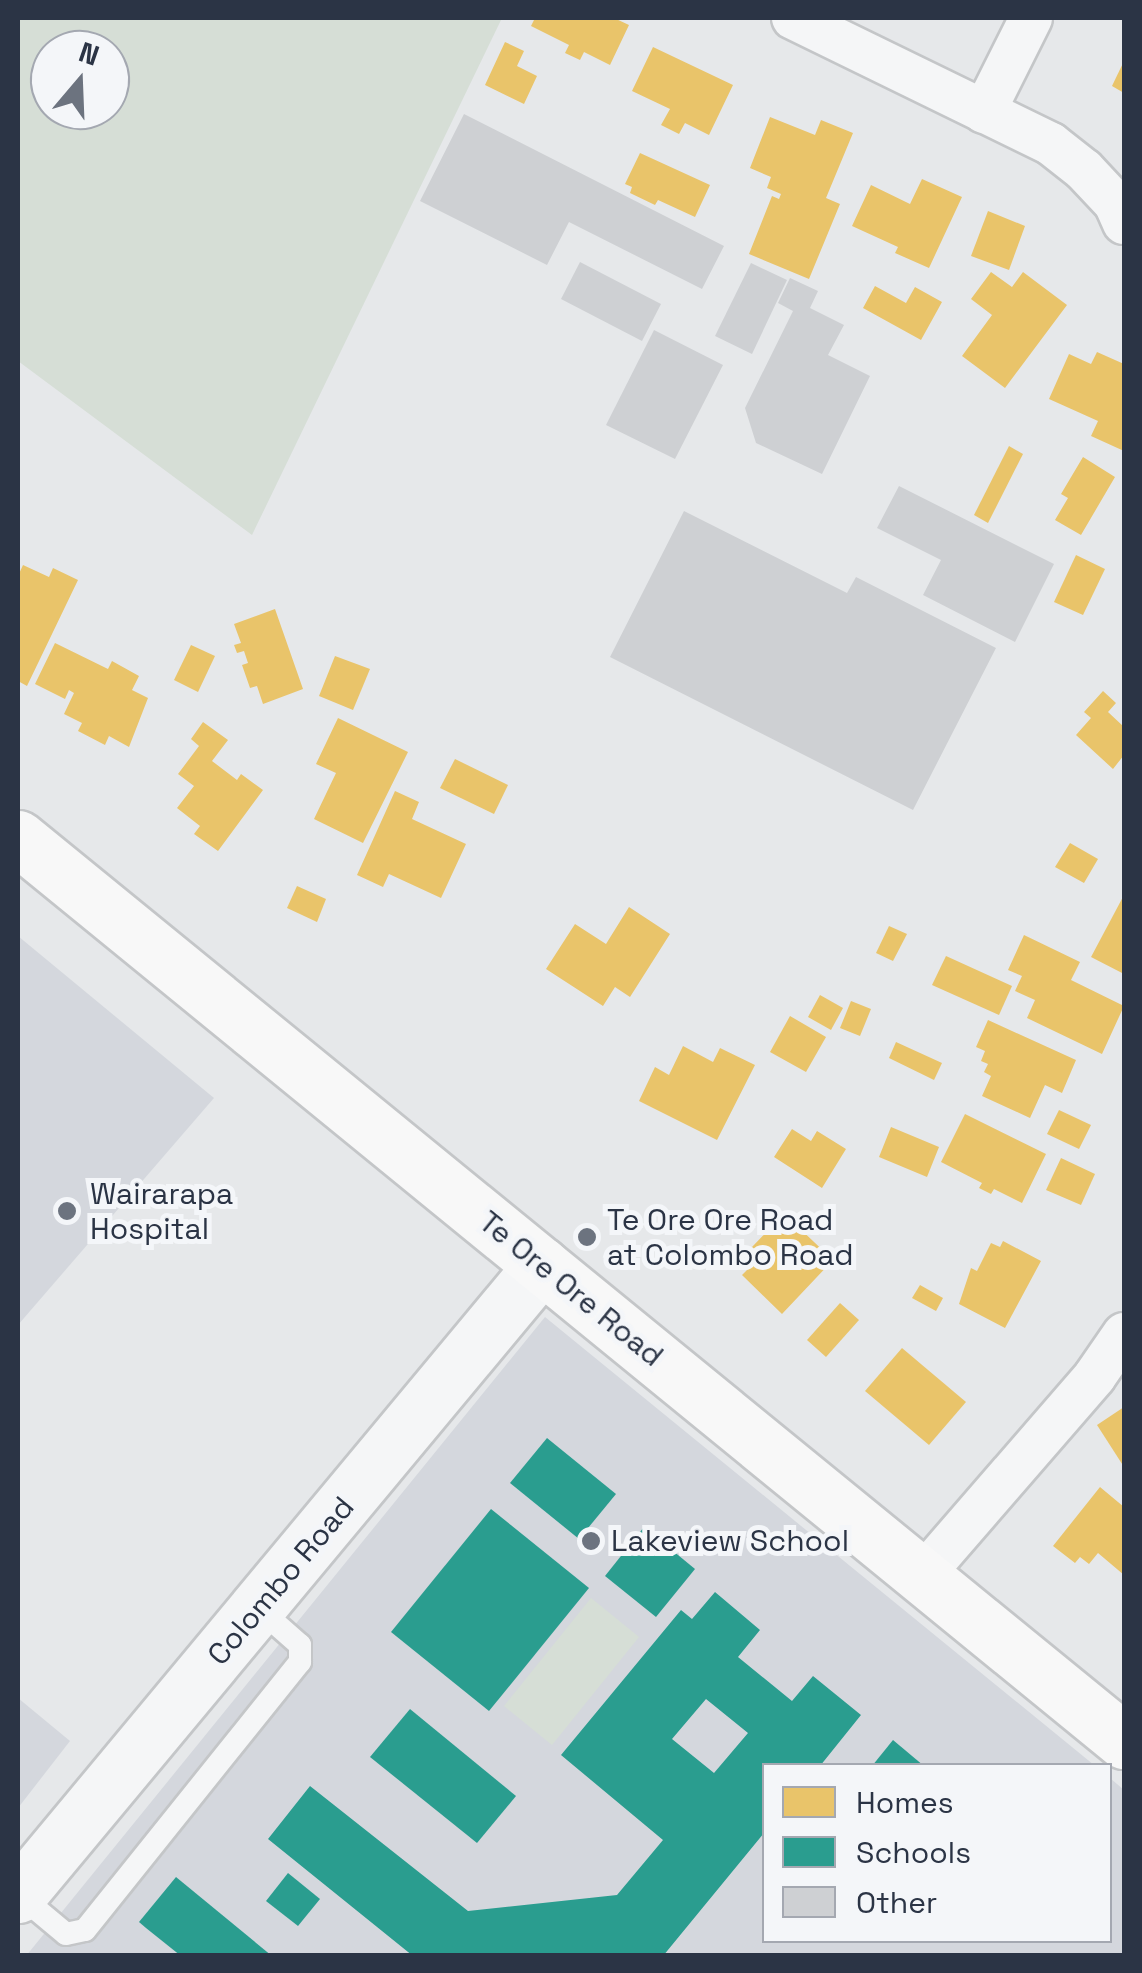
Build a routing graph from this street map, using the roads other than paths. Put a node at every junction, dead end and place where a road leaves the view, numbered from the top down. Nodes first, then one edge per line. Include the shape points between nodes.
1 (793, 18) edge
2 (1031, 18) edge
3 (984, 112) junction
4 (1124, 223) edge
5 (18, 838) edge
6 (542, 1265) junction
7 (1124, 1334) edge
8 (922, 1576) junction
9 (258, 1608) junction
10 (1124, 1742) edge
11 (18, 1894) edge

1 - 3 street
2 - 3 street
3 - 4 street via 1051,144 1084,170
5 - 6 main road, Te Ore Ore Road
6 - 8 main road, Te Ore Ore Road
6 - 9 street, Colombo Road
7 - 8 street
8 - 10 main road, Te Ore Ore Road
9 - 11 street, Colombo Road
9 - 11 lane via 300,1644 300,1662 86,1930 66,1934

